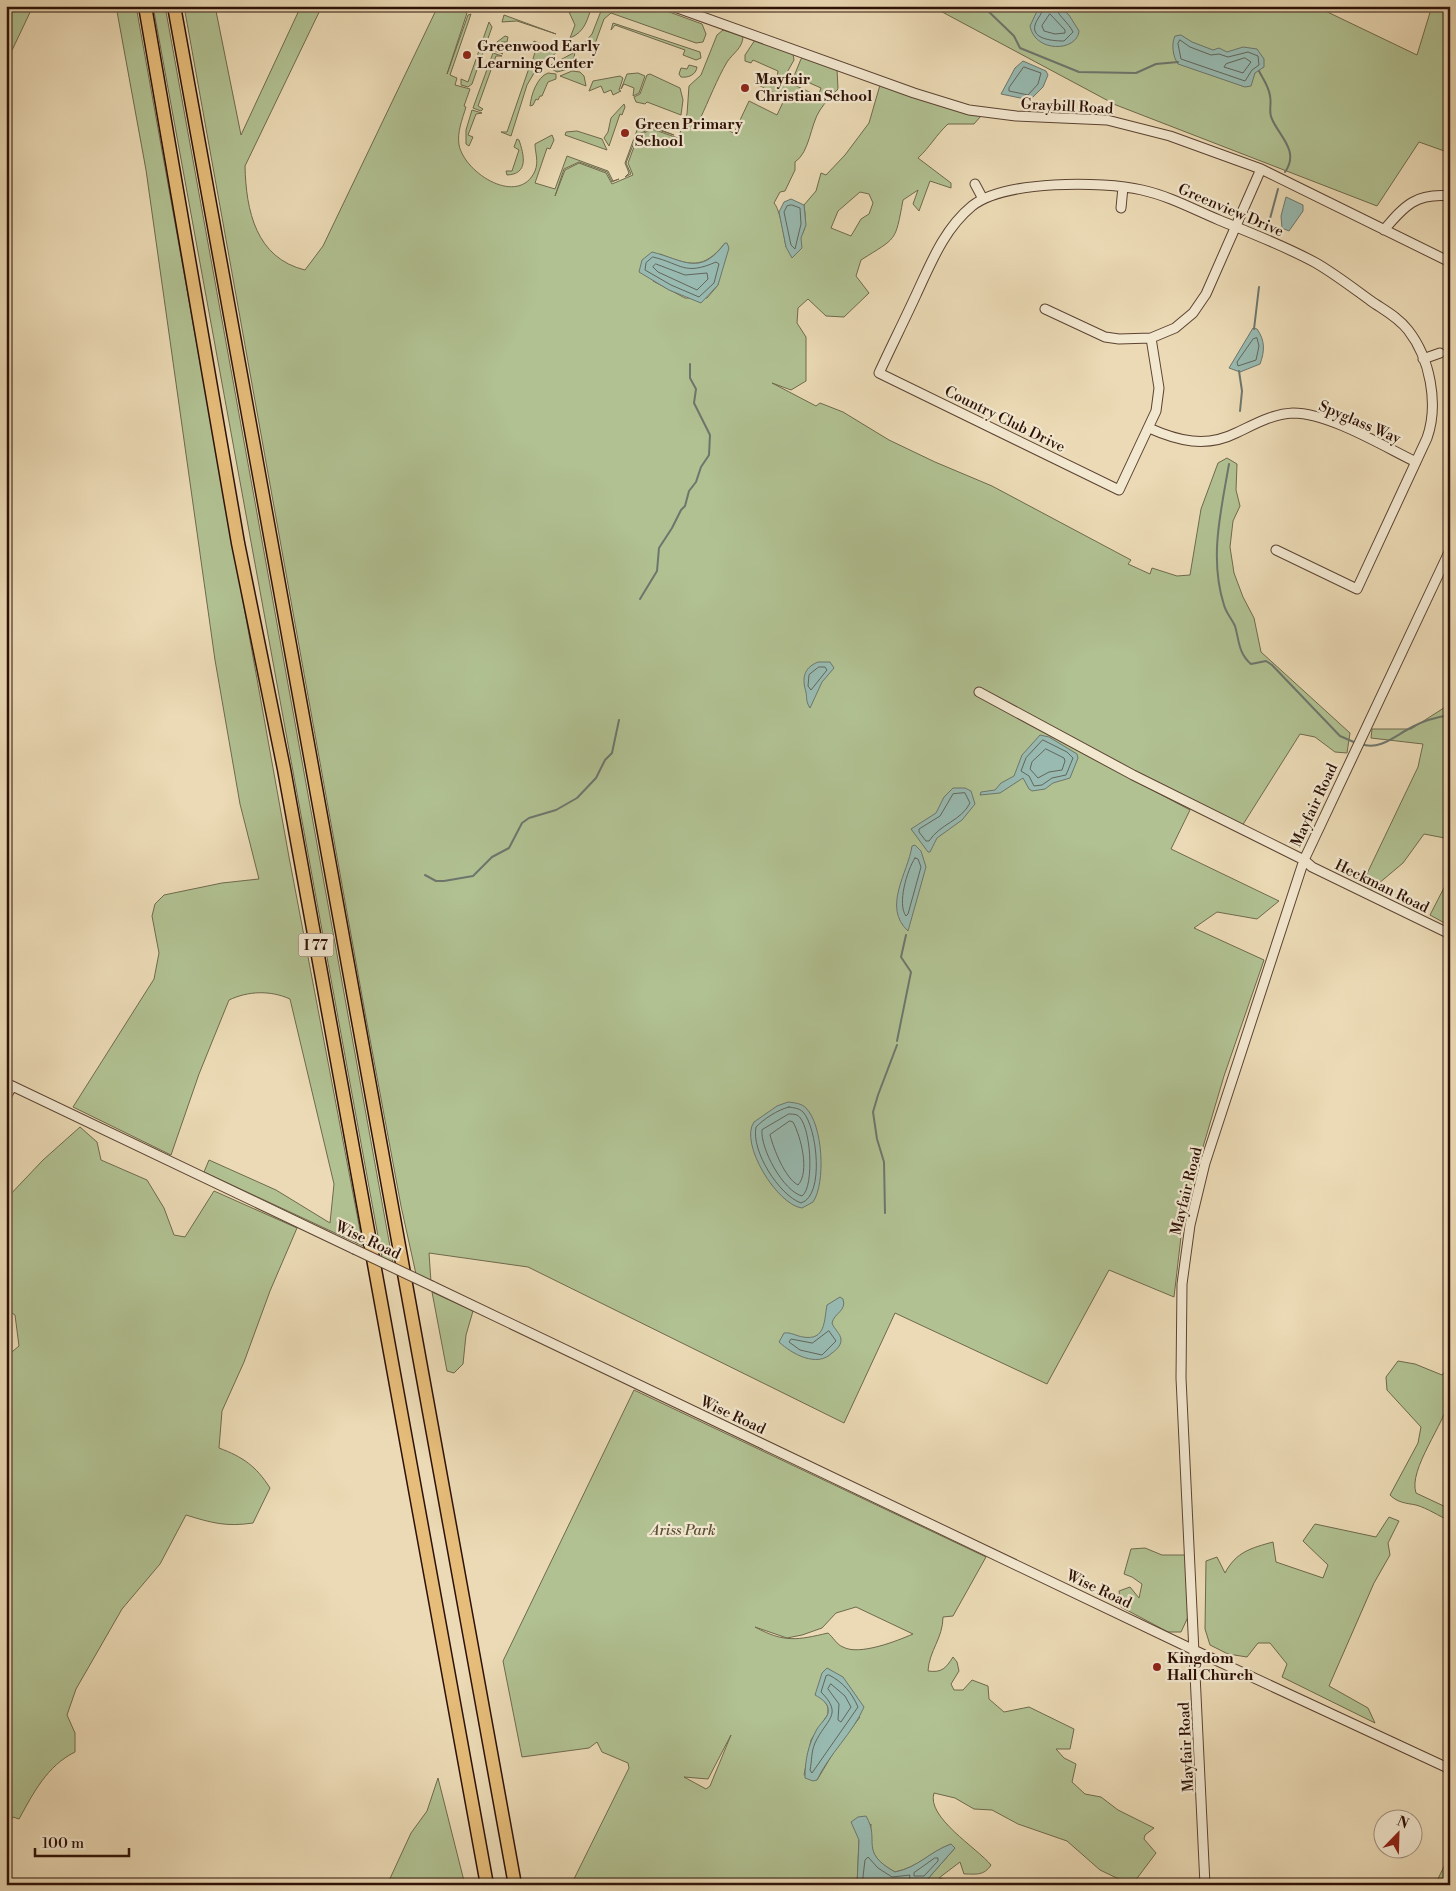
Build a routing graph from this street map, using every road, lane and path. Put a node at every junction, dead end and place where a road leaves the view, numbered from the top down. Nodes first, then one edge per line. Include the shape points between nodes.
1 (145, 6) edge
2 (174, 6) edge
3 (672, 6) edge
4 (1261, 169) junction
5 (975, 184) dead end
6 (1123, 187) junction
7 (1450, 196) edge
8 (983, 199) junction
9 (1121, 208) dead end
10 (1236, 227) junction
11 (1384, 230) junction
12 (1450, 262) edge
13 (1044, 308) dead end
14 (1151, 338) junction
15 (1440, 353) dead end
16 (1423, 358) junction
17 (879, 373) joint
18 (1149, 428) junction
19 (1416, 462) junction
20 (1276, 550) dead end
21 (1450, 550) edge
22 (979, 692) dead end
23 (1304, 860) junction
24 (1450, 934) edge
25 (9, 1084) edge
26 (6, 1097) edge
27 (1196, 1651) junction
28 (1450, 1769) edge
29 (487, 1885) edge
30 (515, 1885) edge
31 (1206, 1885) edge

1 - 29 highway, I 77 via 228,488 284,769
2 - 30 highway, I 77
3 - 4 street, Graybill Road via 961,108 1016,116 1106,120 1162,134
4 - 10 street
4 - 11 street, Graybill Road
5 - 8 street
6 - 8 street, Greenview Drive via 1022,188
6 - 9 street
6 - 10 street, Greenview Drive via 1172,199
7 - 11 street via 1426,196 1404,206
8 - 17 street, Greenview Drive via 960,217 944,238
10 - 14 street via 1200,304 1175,328
10 - 16 street, Greenview Drive via 1317,264 1388,311 1406,328
11 - 12 street, Graybill Road
13 - 14 street via 1105,337
14 - 18 street via 1159,388 1156,411
15 - 16 street
16 - 19 street, Greenview Drive via 1432,395 1433,416
17 - 18 street, Country Club Drive via 1119,490
18 - 19 street, Spyglass Way via 1178,440 1205,442 1234,435 1270,417 1302,414 1325,419
19 - 20 street, Greenview Drive via 1357,589
21 - 23 street, Mayfair Road
22 - 23 street, Heckman Road via 1133,775
23 - 24 street, Heckman Road via 1312,867
23 - 27 street, Mayfair Road via 1205,1163 1185,1254 1181,1378
25 - 26 street
25 - 27 street, Wise Road, bridge
27 - 28 street, Wise Road
27 - 31 street, Mayfair Road

